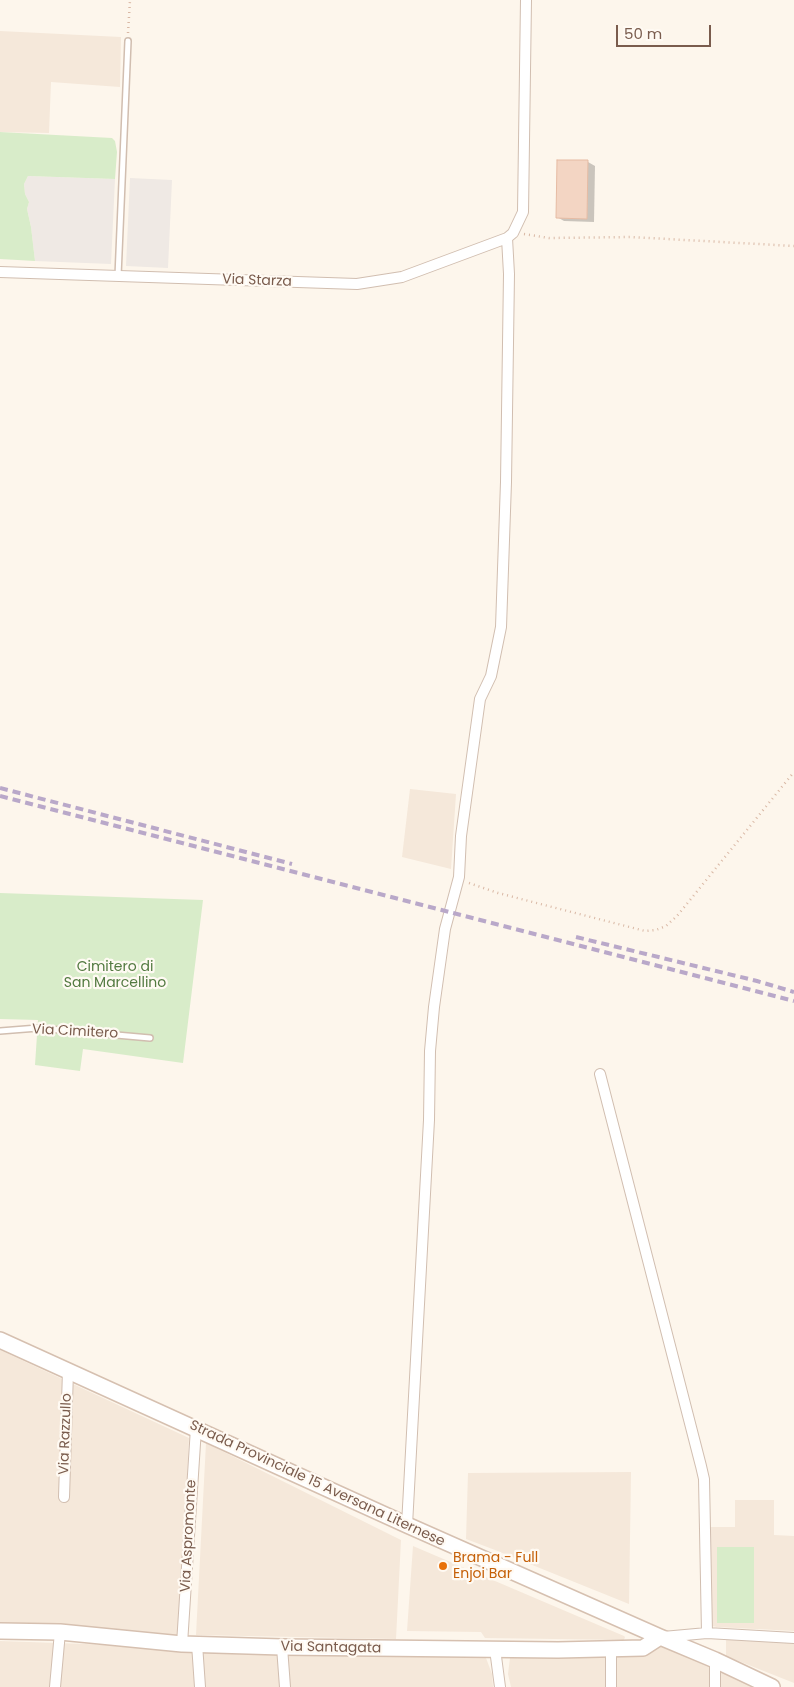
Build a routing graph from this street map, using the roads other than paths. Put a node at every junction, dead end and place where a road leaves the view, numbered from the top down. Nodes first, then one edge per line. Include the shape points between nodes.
1 (526, 0) edge
2 (128, 41) road end
3 (510, 235) junction
4 (0, 272) edge
5 (118, 276) junction
6 (0, 1031) edge
7 (150, 1038) dead end
8 (600, 1074) dead end
9 (0, 1340) edge
10 (68, 1371) junction
11 (196, 1428) junction
12 (64, 1497) dead end
13 (407, 1525) junction
14 (0, 1631) edge
15 (60, 1632) junction
16 (707, 1633) junction
17 (660, 1637) junction
18 (794, 1638) edge
19 (190, 1644) junction
20 (282, 1647) junction
21 (495, 1649) junction
22 (611, 1650) junction
23 (715, 1660) junction
24 (55, 1687) edge
25 (200, 1687) edge
26 (285, 1687) edge
27 (500, 1687) edge
28 (611, 1687) edge
29 (715, 1687) edge
30 (772, 1687) edge

1 - 3 street via 523,212
2 - 5 lane
3 - 5 street, Via Starza via 402,277 357,284
3 - 13 street via 501,627 491,676 480,700 461,836 459,878 445,929 434,1007
4 - 5 street, Via Starza
6 - 7 lane, Via Cimitero via 38,1028
8 - 16 street via 702,1466
9 - 10 main road, Strada Provinciale 15 Aversana Liternese
10 - 11 main road, Strada Provinciale 15 Aversana Liternese
10 - 12 street, Via Razzullo
11 - 13 main road, Strada Provinciale 15 Aversana Liternese
11 - 19 street, Via Aspromonte
13 - 17 main road, Strada Provinciale 15 Aversana Liternese
14 - 15 main road, Via Santagata
15 - 19 main road, Via Santagata
15 - 24 street
16 - 17 street
16 - 18 street
17 - 22 main road, Via Santagata via 643,1648
17 - 23 main road, Strada Provinciale 15 Aversana Liternese
19 - 20 main road, Via Santagata
19 - 25 street, Via Aspromonte
20 - 21 main road, Via Santagata
20 - 26 street
21 - 22 main road, Via Santagata
21 - 27 street
22 - 28 street
23 - 29 street
23 - 30 main road, Strada Provinciale 15 Aversana Liternese

